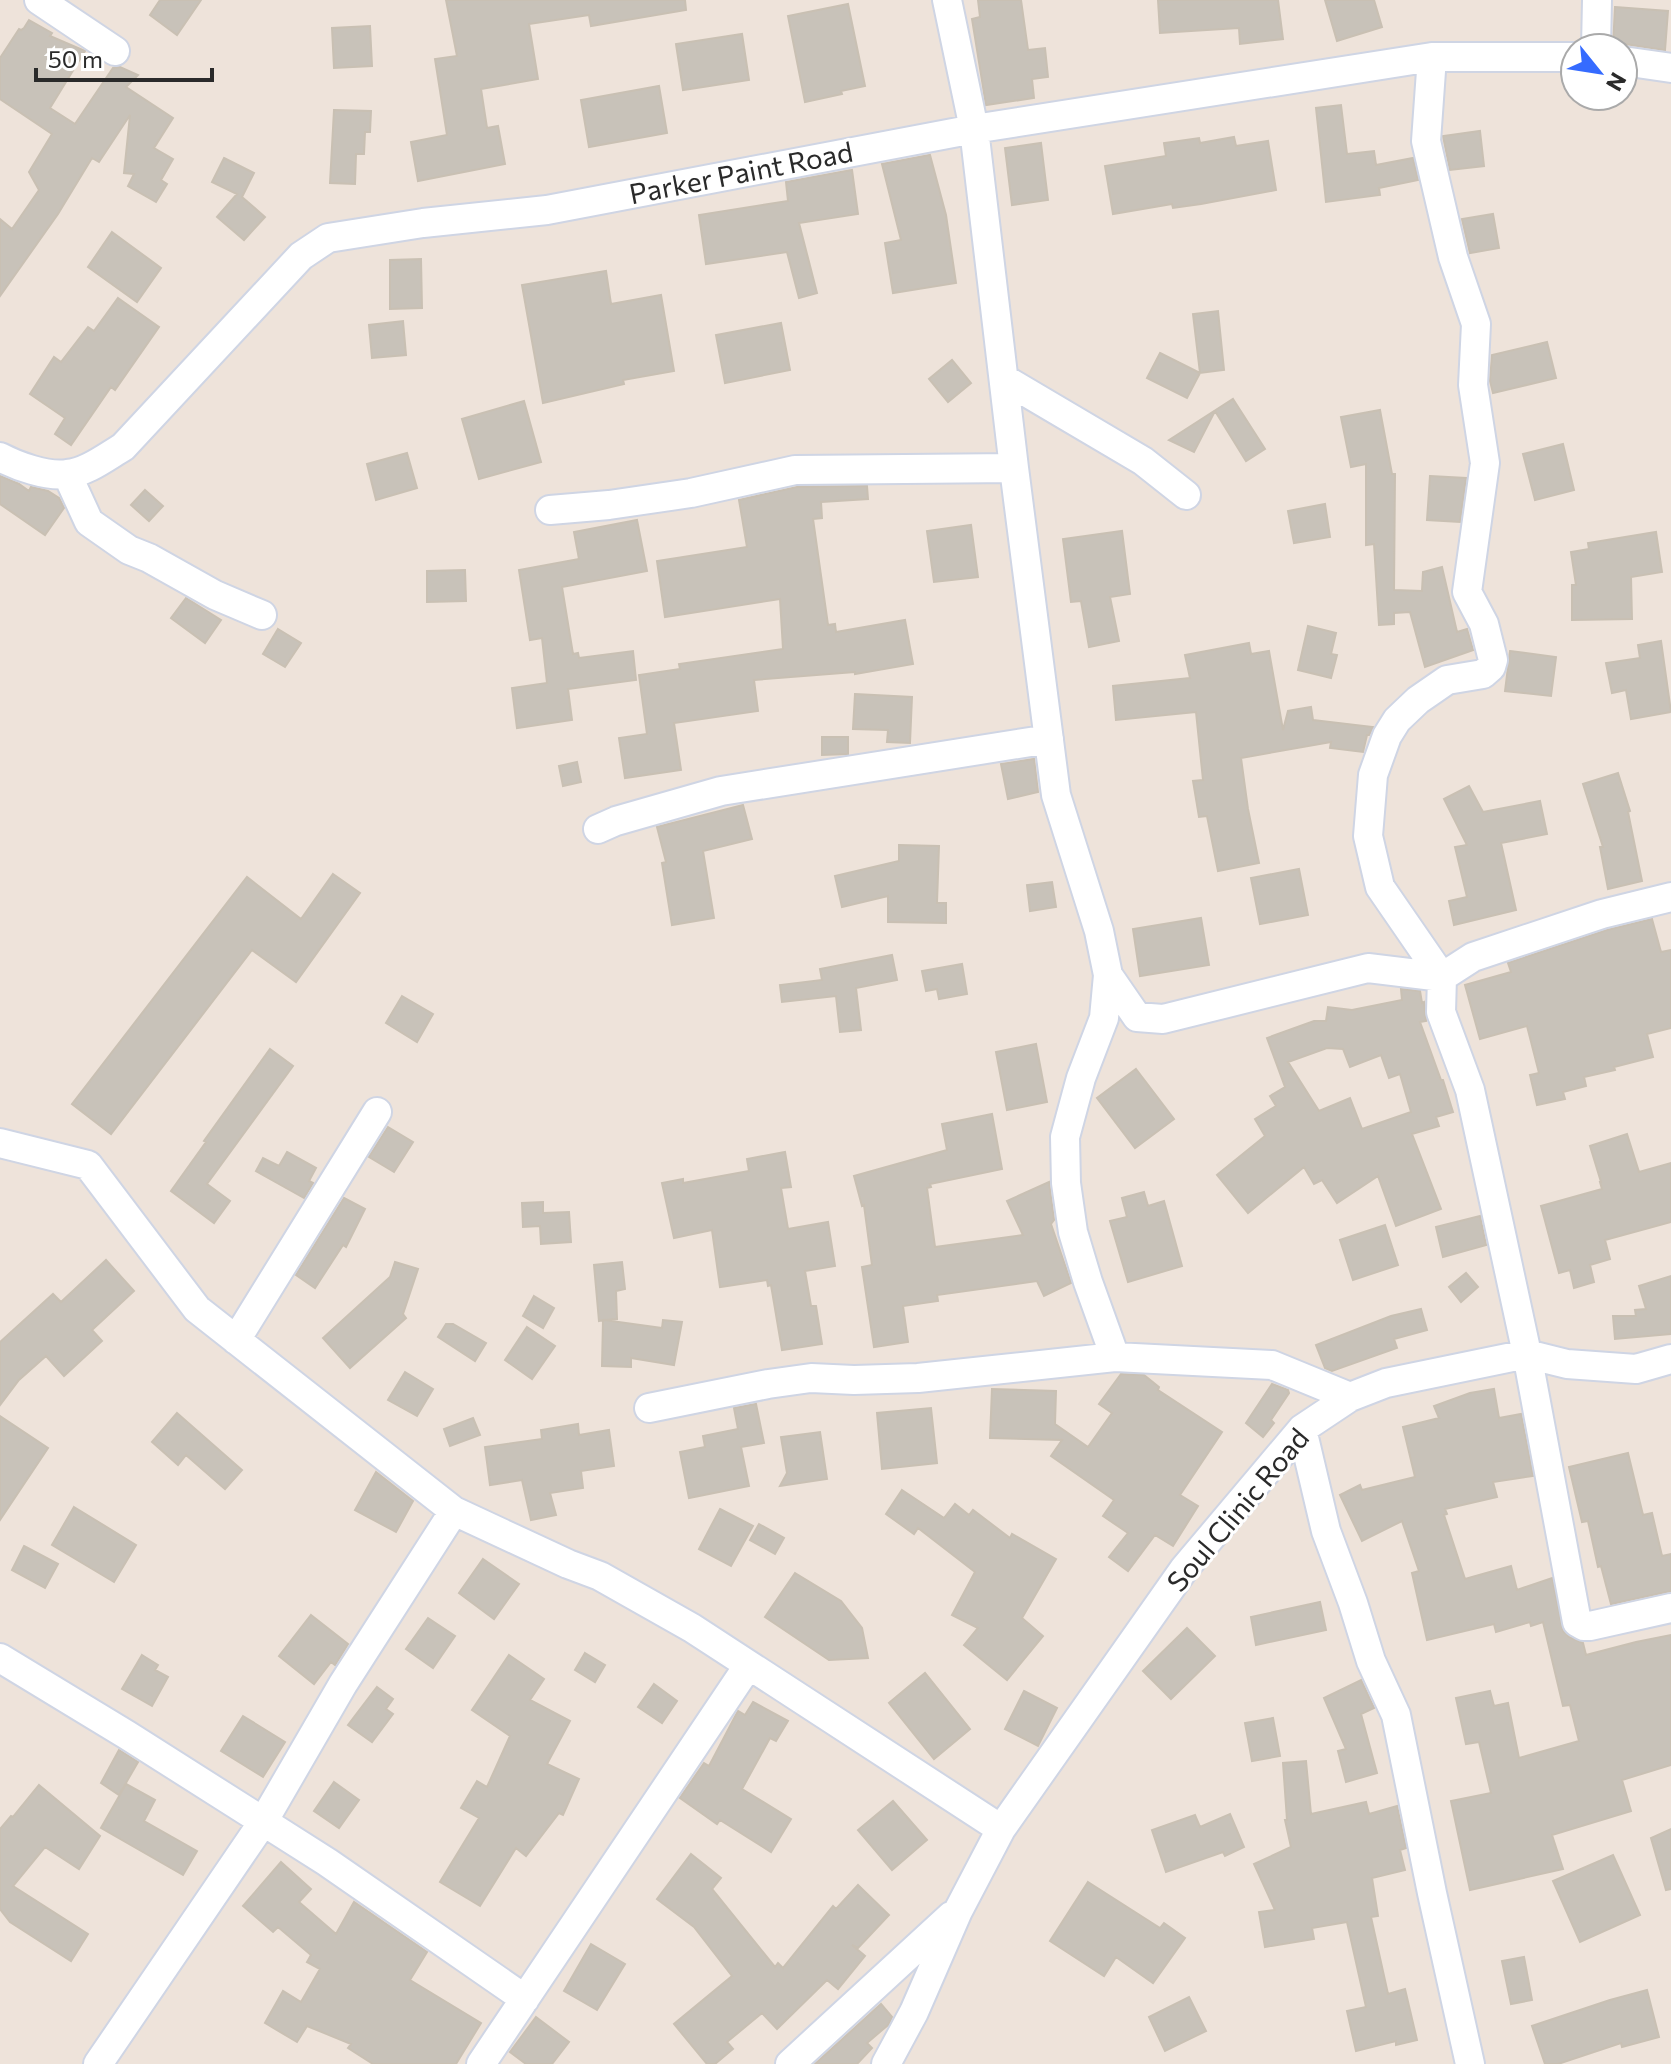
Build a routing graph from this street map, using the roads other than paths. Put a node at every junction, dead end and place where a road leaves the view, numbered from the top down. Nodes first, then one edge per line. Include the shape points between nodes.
1 (39, 0) edge
2 (947, 0) edge
3 (1597, 0) edge
4 (1596, 32) edge
5 (115, 51) dead end
6 (1432, 57) junction
7 (1559, 57) edge
8 (1639, 63) edge
9 (1671, 68) edge
10 (974, 129) junction
11 (1004, 379) junction
12 (0, 457) edge
13 (1014, 468) junction
14 (67, 474) junction
15 (1186, 495) dead end
16 (550, 510) dead end
17 (262, 615) dead end
18 (1049, 739) junction
19 (598, 829) dead end
20 (1671, 897) edge
21 (1108, 975) junction
22 (1442, 977) junction
23 (377, 1112) dead end
24 (0, 1143) edge
25 (236, 1340) junction
26 (1527, 1354) junction
27 (1115, 1357) junction
28 (1671, 1359) edge
29 (1350, 1397) junction
30 (649, 1408) dead end
31 (1302, 1429) junction
32 (454, 1511) junction
33 (1671, 1608) edge
34 (0, 1658) edge
35 (748, 1666) junction
36 (263, 1822) junction
37 (1001, 1829) junction
38 (958, 1911) junction
39 (525, 1999) junction
40 (98, 2064) edge
41 (481, 2064) edge
42 (790, 2064) edge
43 (886, 2064) edge
44 (1470, 2064) edge

1 - 5 street
2 - 10 street
3 - 4 street
6 - 7 street, Parker Paint Road
6 - 10 street, Parker Paint Road
6 - 22 street via 1426,141 1453,257 1476,324 1473,385 1485,463 1467,592 1484,624 1493,660 1483,674 1447,680 1397,720 1373,775 1368,836 1380,887
8 - 9 street
10 - 11 street
10 - 14 street, Parker Paint Road via 547,210 328,238 301,256 123,447
11 - 13 street
11 - 15 street via 1143,461
12 - 14 street via 37,471
13 - 16 street via 795,470 691,493
13 - 18 street
14 - 17 street via 89,522 129,550
18 - 19 street via 721,791
18 - 21 street via 1056,795
20 - 22 street via 1473,957
21 - 22 street via 1137,1017 1163,1019 1368,968
21 - 27 street via 1104,1018 1065,1137 1073,1232
22 - 26 street via 1441,1012 1470,1090
23 - 25 street
24 - 25 street via 88,1165 197,1309
25 - 32 street
26 - 28 street, Soul Clinic Road via 1567,1364 1636,1369
26 - 29 street, Soul Clinic Road via 1386,1383
26 - 33 street via 1577,1622 1590,1626
27 - 29 street via 1272,1365
27 - 30 street via 918,1378 811,1378
29 - 31 street, Soul Clinic Road
31 - 37 street, Soul Clinic Road via 1184,1569
31 - 44 street via 1326,1531 1371,1661 1396,1715
32 - 35 street via 600,1576
32 - 36 street via 343,1684
34 - 36 street
35 - 37 street
35 - 39 street
36 - 39 street
36 - 40 street
37 - 38 street, Soul Clinic Road
38 - 42 street
38 - 43 street, Soul Clinic Road
39 - 41 street

